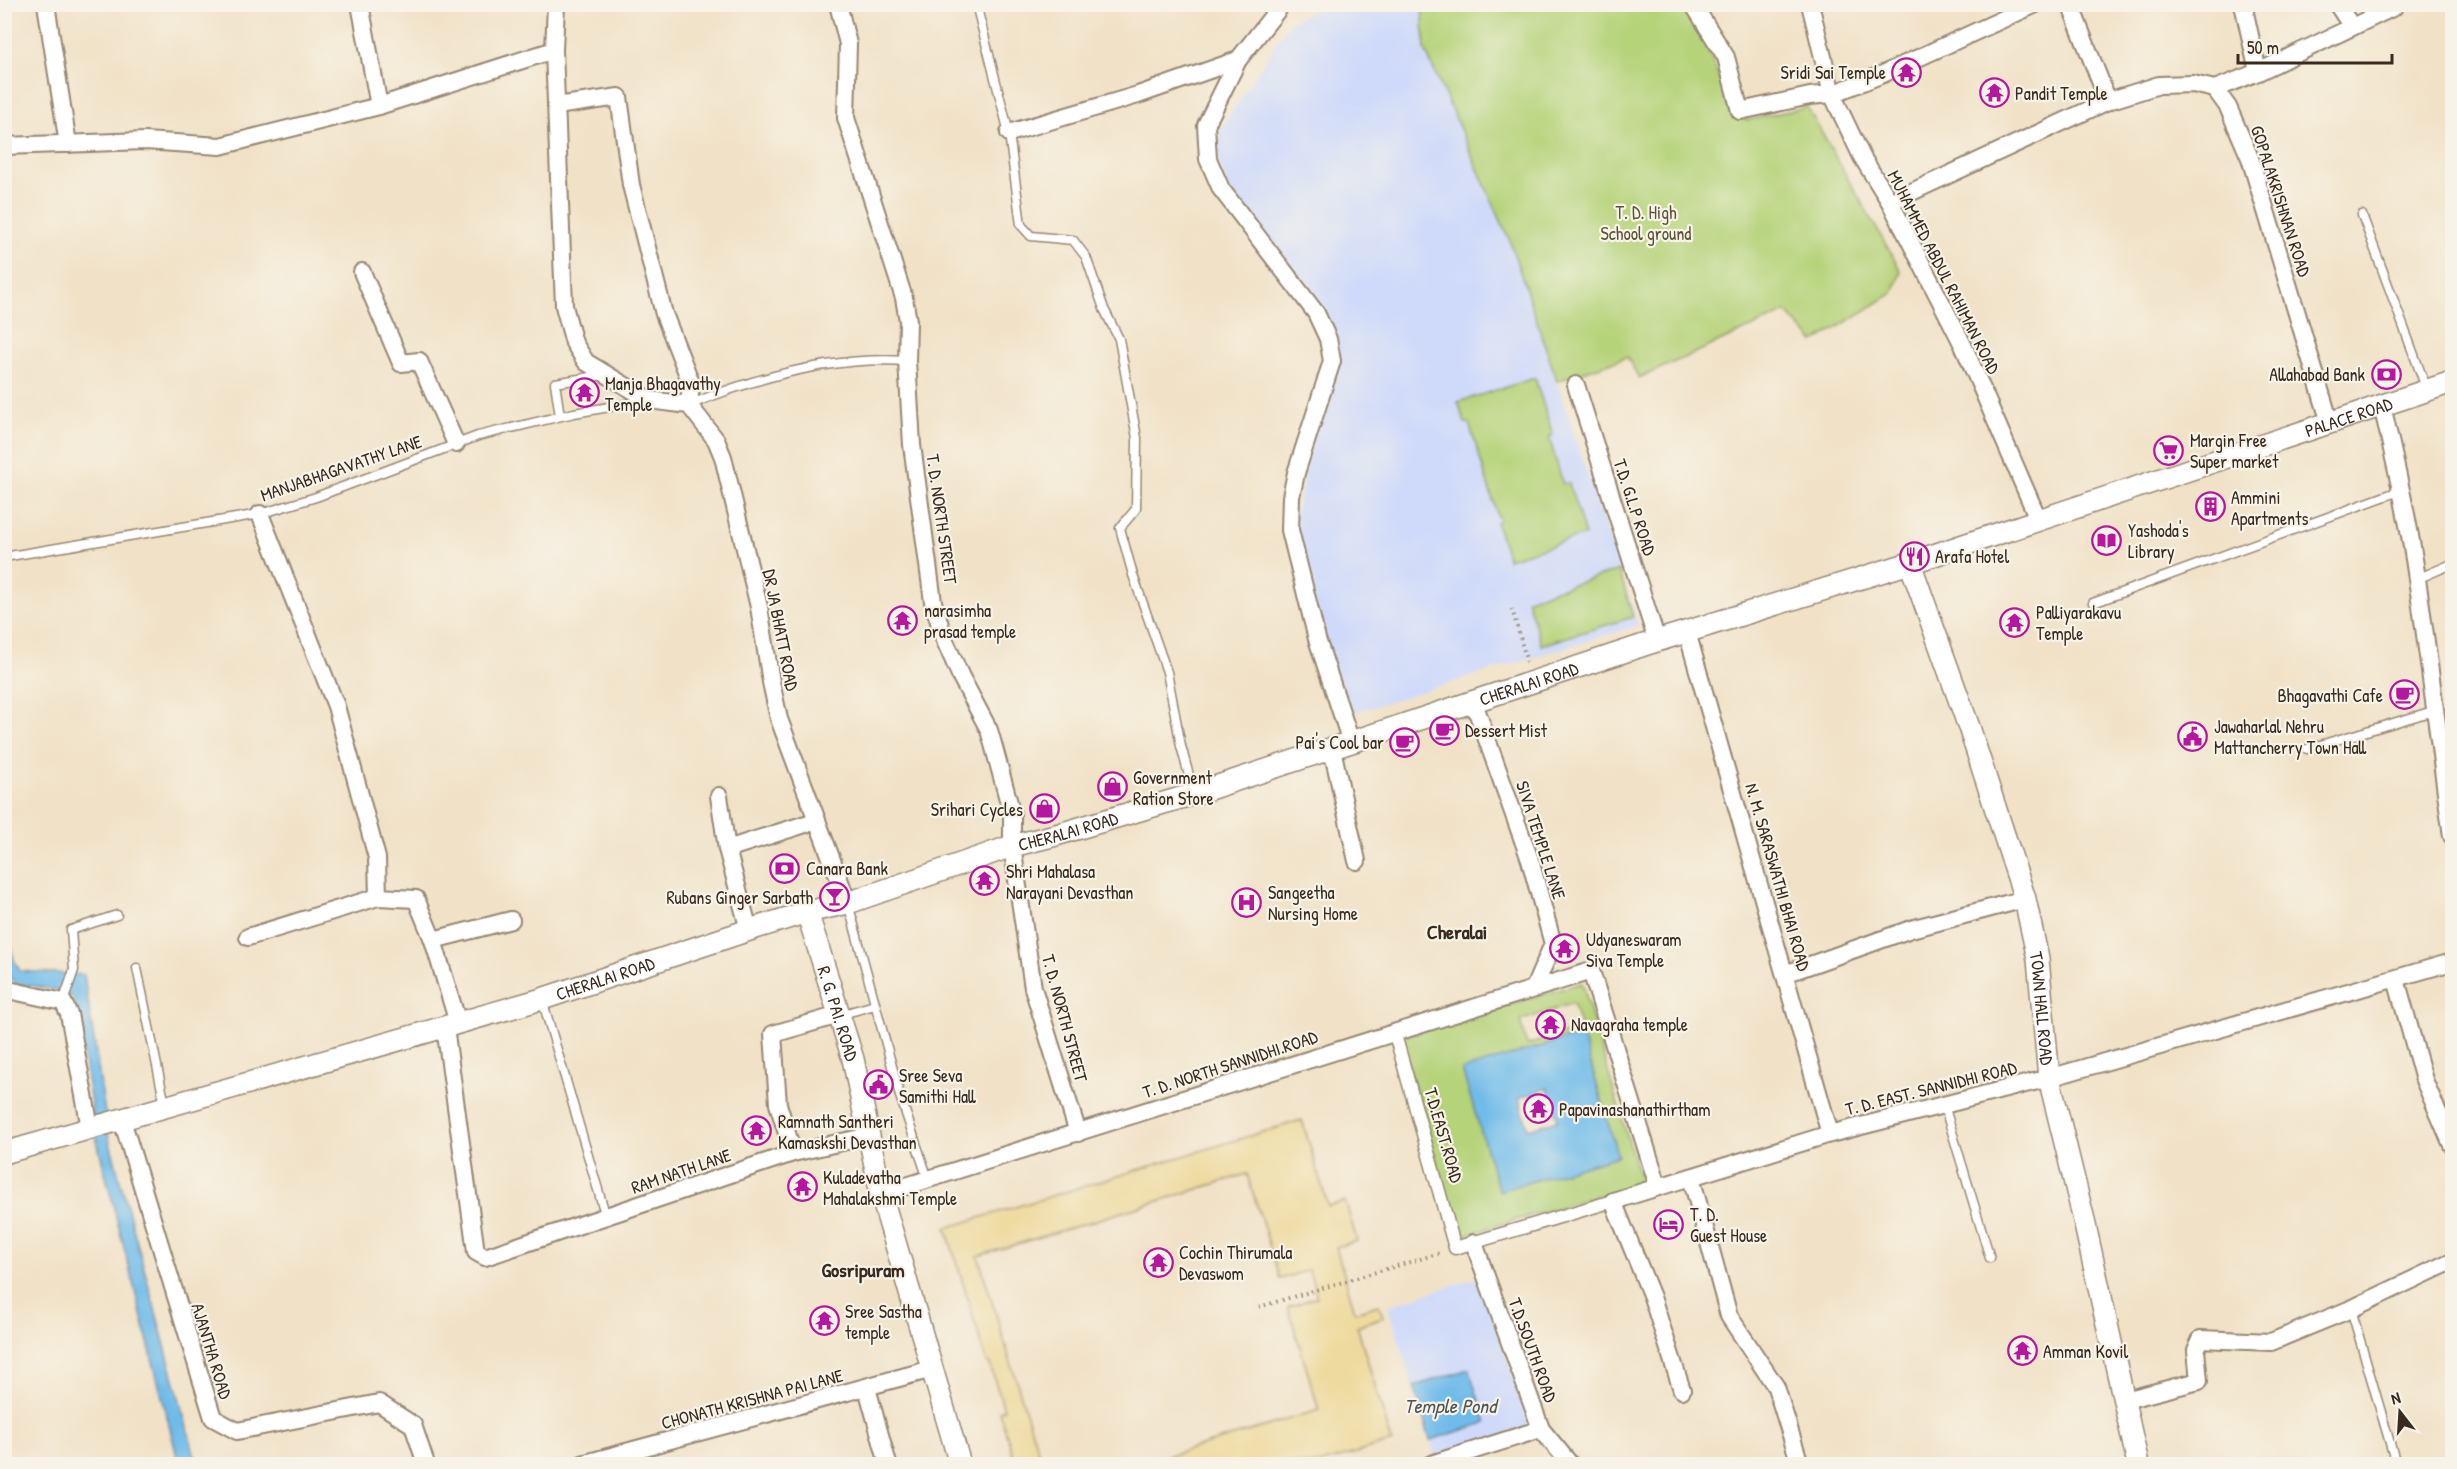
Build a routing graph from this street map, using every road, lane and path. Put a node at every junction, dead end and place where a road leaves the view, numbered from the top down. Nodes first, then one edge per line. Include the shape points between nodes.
1 (46, 4) edge
2 (360, 4) edge
3 (556, 4) edge
4 (838, 4) edge
5 (976, 4) edge
6 (1693, 4) edge
7 (1810, 4) edge
8 (2036, 4) edge
9 (2070, 4) edge
10 (2243, 4) edge
11 (2337, 4) edge
12 (1281, 6) edge
13 (2394, 7) dead end
14 (2352, 27) junction
15 (554, 50) junction
16 (1238, 60) junction
17 (2258, 72) junction
18 (2215, 89) junction
19 (1832, 94) junction
20 (2108, 101) junction
21 (379, 106) junction
22 (556, 106) junction
23 (1009, 133) junction
24 (68, 144) junction
25 (4, 146) edge
26 (1890, 202) junction
27 (2362, 215) dead end
28 (362, 272) dead end
29 (907, 361) junction
30 (603, 375) junction
31 (2452, 382) edge
32 (1576, 385) dead end
33 (2427, 390) junction
34 (649, 400) junction
35 (690, 405) junction
36 (2382, 405) junction
37 (560, 416) junction
38 (2330, 423) junction
39 (456, 444) junction
40 (2402, 490) junction
41 (260, 514) junction
42 (2039, 521) junction
43 (4, 557) edge
44 (1910, 563) junction
45 (2452, 564) edge
46 (2417, 579) junction
47 (2093, 603) dead end
48 (1512, 609) dead end
49 (1687, 632) junction
50 (1657, 641) junction
51 (1529, 661) dead end
52 (1474, 703) junction
53 (2433, 711) junction
54 (1342, 746) junction
55 (2307, 749) dead end
56 (2447, 758) edge
57 (1194, 794) junction
58 (719, 796) dead end
59 (815, 821) junction
60 (2452, 836) edge
61 (1012, 846) junction
62 (727, 849) junction
63 (1357, 861) dead end
64 (378, 897) junction
65 (2025, 899) junction
66 (848, 903) junction
67 (807, 912) junction
68 (117, 915) dead end
69 (511, 920) dead end
70 (749, 930) junction
71 (248, 937) dead end
72 (433, 940) junction
73 (2452, 962) edge
74 (137, 968) dead end
75 (1785, 974) junction
76 (2396, 978) junction
77 (1534, 988) junction
78 (4, 989) edge
79 (64, 999) junction
80 (542, 999) junction
81 (875, 1005) junction
82 (838, 1015) junction
83 (452, 1025) junction
84 (1394, 1032) junction
85 (2049, 1078) junction
86 (1944, 1105) junction
87 (165, 1106) junction
88 (122, 1120) junction
89 (90, 1128) junction
90 (1078, 1133) junction
91 (1830, 1134) junction
92 (869, 1136) junction
93 (2452, 1145) edge
94 (4, 1153) edge
95 (793, 1153) junction
96 (1691, 1177) junction
97 (928, 1179) junction
98 (1658, 1186) junction
99 (881, 1194) junction
100 (1612, 1201) junction
101 (606, 1217) junction
102 (1474, 1243) junction
103 (1455, 1248) junction
104 (1990, 1258) dead end
105 (2452, 1262) edge
106 (1259, 1307) dead end
107 (2351, 1309) junction
108 (932, 1369) junction
109 (867, 1388) junction
110 (1682, 1390) dead end
111 (2125, 1400) junction
112 (1541, 1429) junction
113 (426, 1464) edge
114 (582, 1464) edge
115 (888, 1464) edge
116 (960, 1464) edge
117 (1431, 1464) edge
118 (1570, 1464) edge
119 (1800, 1464) edge
120 (2138, 1464) edge
121 (2396, 1464) edge

1 - 24 street
2 - 21 street
3 - 15 street
4 - 29 street, T. D. NORTH STREET via 848,44 846,118 904,298
5 - 23 lane
6 - 19 street via 1726,57 1740,111
7 - 19 street, MUHAMMED ABDUL RAHIMAN ROAD
8 - 19 street
9 - 20 street
10 - 17 street
11 - 14 street
12 - 16 street
13 - 14 street
14 - 17 street
15 - 21 street
15 - 22 street
16 - 23 street
16 - 54 street via 1206,124 1208,159 1221,189 1311,306 1328,339 1332,362 1296,473 1290,530
17 - 18 street
18 - 20 street via 2193,84 2158,85
18 - 38 street, GOPALAKRISHNAN ROAD via 2228,107 2250,158
19 - 26 street, MUHAMMED ABDUL RAHIMAN ROAD via 1862,157
20 - 26 street
21 - 24 street via 220,146 145,141
22 - 30 street via 564,306 574,343 586,362
22 - 35 street via 619,97 631,185 664,314 692,384
23 - 57 lane via 1021,225 1031,236 1073,240 1086,257 1119,339 1137,438 1136,509 1120,528 1167,672
24 - 25 street
26 - 42 street, MUHAMMED ABDUL RAHIMAN ROAD via 1963,345
27 - 33 lane
28 - 39 street via 401,363 418,361
29 - 35 lane via 873,359 757,380
29 - 61 street, T. D. NORTH STREET via 912,445 933,602 961,678 989,730 1012,814
30 - 34 street
30 - 37 lane via 555,383
31 - 33 street, PALACE ROAD
32 - 50 street, T.D. G.L.P ROAD
33 - 36 street, PALACE ROAD
34 - 35 street
34 - 37 lane, MANJABHAGAVATHY LANE
35 - 59 street, DR JA BHATT ROAD via 716,440 723,457 759,607 774,701
36 - 38 street, PALACE ROAD
36 - 40 street
37 - 39 lane, MANJABHAGAVATHY LANE
38 - 42 street, PALACE ROAD
39 - 41 lane, MANJABHAGAVATHY LANE
40 - 46 street
40 - 47 lane
41 - 43 lane, MANJABHAGAVATHY LANE
41 - 64 street via 336,706 377,858
42 - 44 street, CHERALAI ROAD
44 - 49 street, CHERALAI ROAD
44 - 65 street, TOWN HALL ROAD
45 - 46 lane
46 - 53 street
48 - 51 path
49 - 50 street, CHERALAI ROAD
49 - 75 street, N. M. SARASWATHI BHAI ROAD
50 - 52 street, CHERALAI ROAD
52 - 54 street, CHERALAI ROAD
52 - 77 street, SIVA TEMPLE LANE via 1530,860 1553,944
53 - 55 lane
53 - 56 street
54 - 57 street, CHERALAI ROAD
54 - 63 street
56 - 60 street
57 - 61 street, CHERALAI ROAD
58 - 62 street
59 - 62 street
59 - 66 street, DR JA BHATT ROAD
61 - 66 street, CHERALAI ROAD
61 - 90 street, T. D. NORTH STREET via 1033,988
62 - 70 street
64 - 71 street
64 - 72 street via 416,899
65 - 75 street via 1911,929
65 - 85 street, TOWN HALL ROAD via 2038,959
66 - 67 street, CHERALAI ROAD
66 - 81 lane
67 - 70 street, CHERALAI ROAD
67 - 82 street, R. G. PAI. ROAD
68 - 79 lane via 71,930 74,970
69 - 72 street
70 - 80 street, CHERALAI ROAD
72 - 83 street
73 - 76 street, T. D. EAST. SANNIDHI ROAD
74 - 87 lane
75 - 91 street, N. M. SARASWATHI BHAI ROAD
76 - 85 street, T. D. EAST. SANNIDHI ROAD
76 - 93 street via 2424,1080
77 - 84 street, T. D. NORTH SANNIDHI.ROAD
77 - 98 street, T. D. NORTH SANNIDHI.ROAD via 1591,971
78 - 79 street
79 - 89 street
80 - 83 street, CHERALAI ROAD
80 - 101 lane
81 - 82 lane
81 - 97 lane
82 - 92 street, R. G. PAI. ROAD via 853,1059
82 - 95 street via 773,1034 778,1104
83 - 87 street, CHERALAI ROAD
83 - 101 street, RAM NATH LANE via 476,1252 485,1257
84 - 90 street, T. D. NORTH SANNIDHI.ROAD
84 - 103 street, T.D.EAST.ROAD
85 - 86 street, T. D. EAST. SANNIDHI ROAD
85 - 111 street, TOWN HALL ROAD
86 - 91 street, T. D. EAST. SANNIDHI ROAD
86 - 104 lane
87 - 88 street, CHERALAI ROAD
88 - 89 street, CHERALAI ROAD
88 - 113 street, AJANTHA ROAD via 213,1418 237,1431 379,1403 413,1425
89 - 94 street, CHERALAI ROAD
90 - 97 street, T. D. NORTH SANNIDHI.ROAD
91 - 96 street, T. D. EAST. SANNIDHI ROAD
92 - 95 street, RAM NATH LANE
92 - 99 street, R. G. PAI. ROAD
95 - 101 street, RAM NATH LANE
96 - 98 street, T. D. EAST. SANNIDHI ROAD
96 - 119 street via 1729,1316 1776,1387
97 - 99 street, T. D. NORTH SANNIDHI.ROAD
98 - 100 street, T. D. EAST. SANNIDHI ROAD
99 - 108 street, R. G. PAI. ROAD
100 - 102 street, T. D. EAST. SANNIDHI ROAD
100 - 110 street via 1652,1297
102 - 103 street, T. D. EAST. SANNIDHI ROAD
102 - 112 street, T.D.SOUTH ROAD
103 - 106 path
105 - 107 street
107 - 111 street via 2271,1342 2201,1339 2196,1350 2199,1381
107 - 121 lane
108 - 109 street, CHONATH KRISHNA PAI LANE
108 - 116 street, R. G. PAI. ROAD
109 - 114 street, CHONATH KRISHNA PAI LANE
109 - 115 street
111 - 120 street, TOWN HALL ROAD
112 - 117 street, T.D.SOUTH ROAD
112 - 118 street

